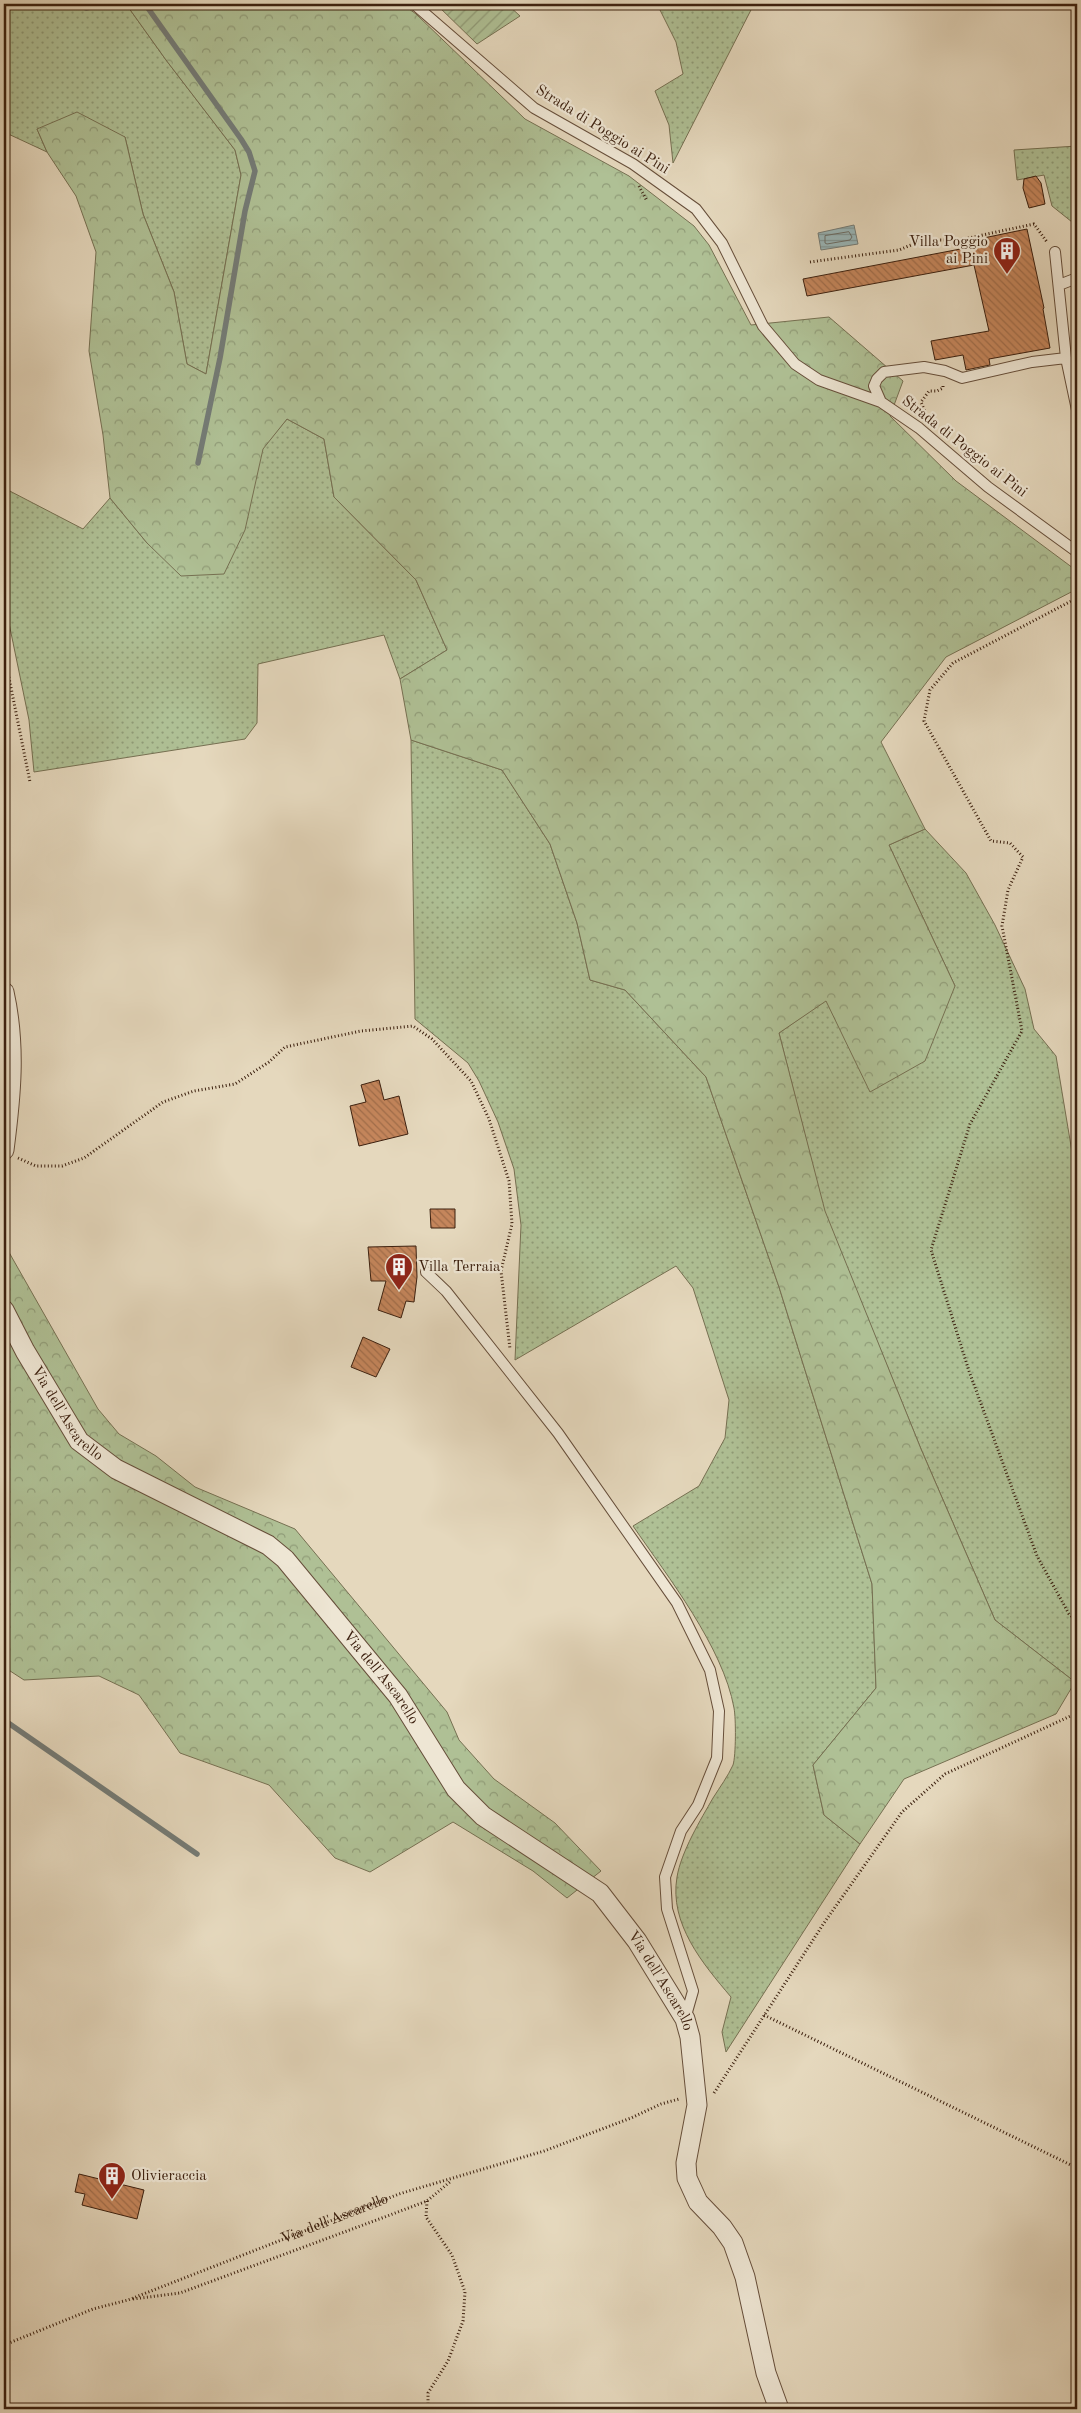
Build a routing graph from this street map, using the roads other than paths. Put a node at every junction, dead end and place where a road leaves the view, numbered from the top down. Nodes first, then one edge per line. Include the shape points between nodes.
1 (414, 4) edge
2 (1055, 252) road end
3 (1077, 278) edge
4 (1059, 285) junction
5 (1066, 358) junction
6 (881, 402) junction
7 (1077, 410) edge
8 (1077, 552) edge
9 (4, 992) edge
10 (8, 1153) edge
11 (426, 1272) dead end
12 (4, 1310) edge
13 (685, 2019) junction
14 (779, 2409) edge

1 - 6 lane, Strada di Poggio ai Pini via 534,108 633,164 696,209 722,243 763,326 795,364 819,380
2 - 4 lane
3 - 4 lane
4 - 5 lane
5 - 6 lane via 962,378 924,367 884,372 874,386
5 - 7 lane
6 - 8 lane, Strada di Poggio ai Pini via 920,428 988,487
9 - 10 street via 12,1041
11 - 13 lane via 446,1291 558,1433 678,1603 710,1670 720,1711 718,1758 698,1804 681,1831 665,1877 667,1909 693,1991
12 - 13 street, Via dell'Ascarello via 79,1441 116,1468 268,1545 285,1559 398,1696 456,1789 483,1816 600,1893 637,1941
13 - 14 street, Via dell'Ascarello via 690,2036 696,2095 696,2114 686,2163 687,2178 698,2202 733,2243 745,2277 766,2373

